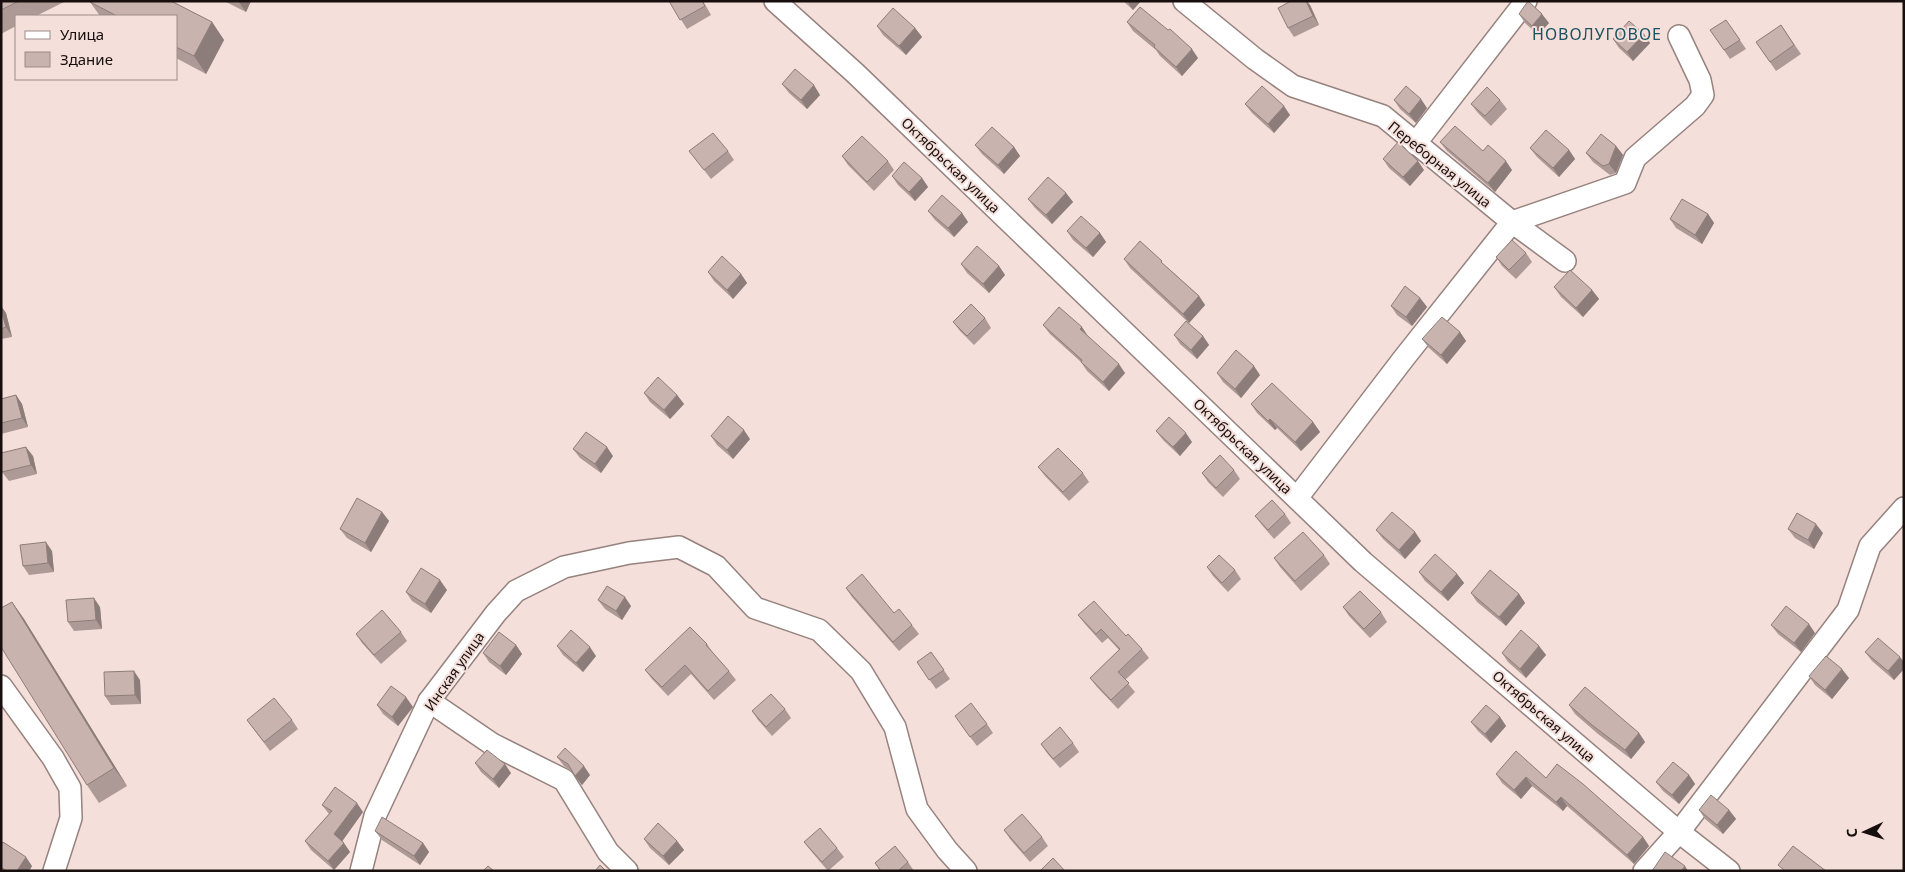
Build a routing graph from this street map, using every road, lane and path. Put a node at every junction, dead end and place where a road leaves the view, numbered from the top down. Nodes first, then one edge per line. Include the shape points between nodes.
1 (775, 1) edge
2 (1184, 1) edge
3 (1526, 1) edge
4 (1679, 36) dead end
5 (1415, 144) junction
6 (1512, 222) junction
7 (1565, 261) dead end
8 (1296, 498) junction
9 (1904, 508) edge
10 (1, 686) edge
11 (429, 702) junction
12 (1679, 832) junction
13 (54, 871) edge
14 (361, 871) edge
15 (627, 871) edge
16 (966, 871) edge
17 (1644, 871) edge
18 (1729, 871) edge

1 - 8 street, Октябрьская улица via 855,73
2 - 5 street, Переборная улица via 1293,86 1383,116
3 - 5 street
4 - 6 street via 1700,80 1703,95 1695,106 1635,158 1625,184
5 - 6 street, Переборная улица
6 - 7 street, Переборная улица
6 - 8 street
8 - 12 street, Октябрьская улица via 1363,562
9 - 12 street via 1870,546 1848,610
10 - 13 street via 53,758 70,788 70,818
11 - 14 street, Инская улица via 375,816
11 - 15 street via 492,744 564,780 608,852
11 - 16 street, Инская улица via 496,613 516,592 564,567 678,547 716,566 756,608 819,630 861,671 896,727 916,809
12 - 17 street
12 - 18 street, Октябрьская улица

